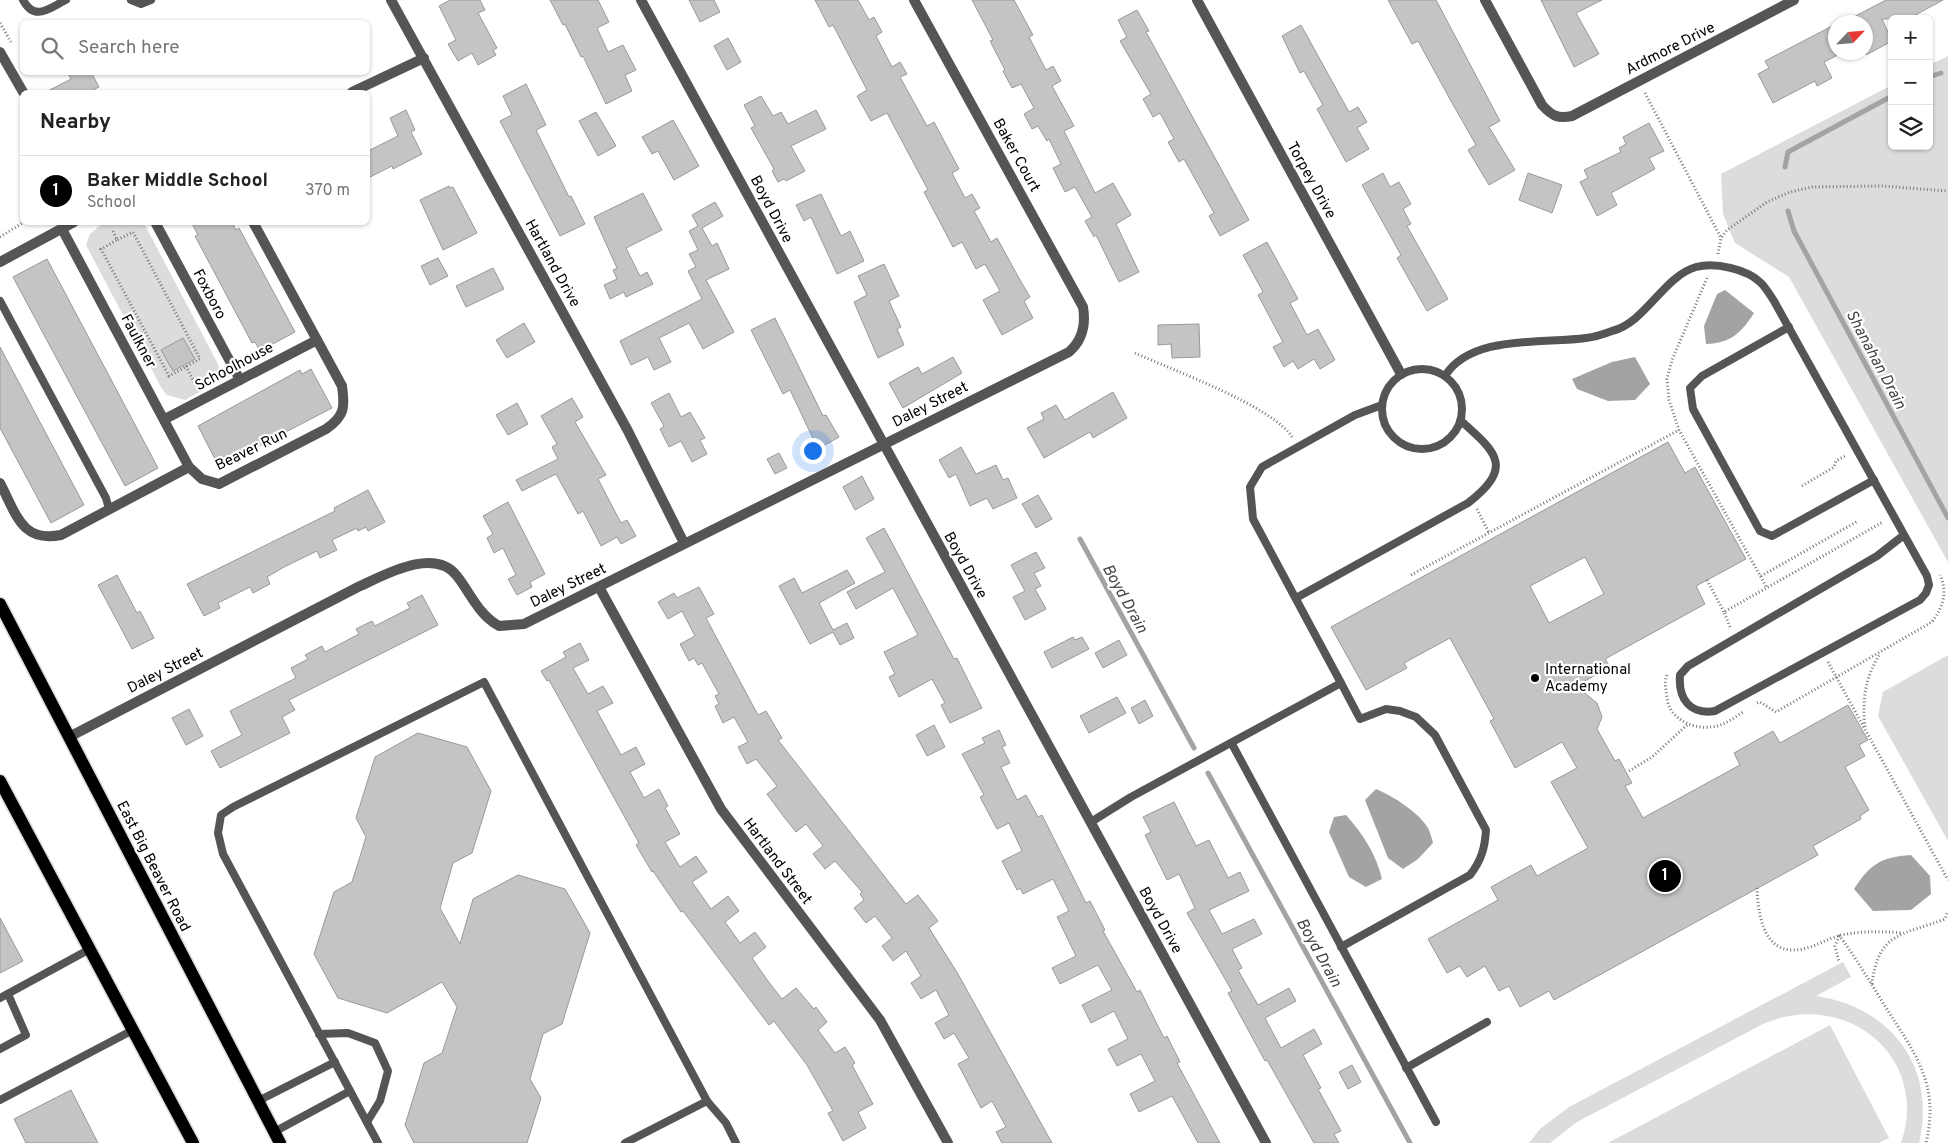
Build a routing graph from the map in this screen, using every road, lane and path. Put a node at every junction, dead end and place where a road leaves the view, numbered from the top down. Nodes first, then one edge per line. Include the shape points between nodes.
1 (23, 0) edge
2 (66, 0) edge
3 (131, 0) edge
4 (151, 0) edge
5 (391, 0) edge
6 (641, 0) edge
7 (914, 0) edge
8 (1197, 0) edge
9 (1485, 0) edge
10 (1788, 2) edge
11 (0, 23) edge
12 (13, 46) dead end
13 (0, 52) edge
14 (424, 58) junction
15 (22, 90) edge
16 (356, 90) edge
17 (1643, 90) dead end
18 (1948, 191) edge
19 (20, 224) edge
20 (69, 225) edge
21 (157, 225) edge
22 (256, 225) edge
23 (62, 229) junction
24 (113, 231) dead end
25 (0, 237) edge
26 (117, 240) junction
27 (0, 262) edge
28 (0, 301) edge
29 (1789, 327) junction
30 (1084, 328) joint
31 (317, 340) junction
32 (1135, 353) dead end
33 (186, 366) junction
34 (1401, 374) junction
35 (1445, 376) junction
36 (240, 380) junction
37 (195, 384) dead end
38 (1382, 406) junction
39 (165, 419) junction
40 (1461, 420) junction
41 (1679, 430) dead end
42 (882, 444) junction
43 (1298, 446) junction
44 (1847, 455) dead end
45 (189, 467) junction
46 (1874, 480) junction
47 (0, 483) edge
48 (1802, 486) dead end
49 (1472, 500) junction
50 (109, 509) junction
51 (1858, 520) dead end
52 (1883, 522) dead end
53 (1489, 533) junction
54 (1904, 535) junction
55 (684, 543) junction
56 (1940, 573) dead end
57 (1411, 575) dead end
58 (1760, 576) dead end
59 (1707, 580) dead end
60 (599, 587) junction
61 (1296, 598) junction
62 (0, 604) edge
63 (1724, 612) junction
64 (1723, 631) dead end
65 (1823, 653) junction
66 (1881, 653) junction
67 (1668, 672) dead end
68 (1836, 677) junction
69 (1341, 683) junction
70 (1754, 705) dead end
71 (1749, 708) dead end
72 (1688, 724) junction
73 (1866, 730) junction
74 (69, 737) junction
75 (1232, 744) junction
76 (1629, 771) dead end
77 (0, 781) edge
78 (1091, 822) junction
79 (1948, 880) edge
80 (1757, 888) dead end
81 (1948, 912) edge
82 (1902, 933) junction
83 (1839, 935) junction
84 (1341, 947) junction
85 (90, 949) junction
86 (1839, 962) dead end
87 (1872, 984) junction
88 (4, 996) edge
89 (1487, 1022) dead end
90 (133, 1030) junction
91 (319, 1034) junction
92 (0, 1049) edge
93 (335, 1062) junction
94 (1406, 1068) junction
95 (350, 1091) junction
96 (0, 1100) edge
97 (258, 1101) junction
98 (707, 1101) junction
99 (367, 1122) junction
100 (1436, 1122) dead end
101 (274, 1139) edge
102 (194, 1143) edge
103 (378, 1143) edge
104 (625, 1143) edge
105 (736, 1143) edge
106 (948, 1143) edge
107 (1266, 1143) edge
108 (1926, 1143) edge

1 - 2 lane via 28,10 34,13
3 - 4 lane via 141,4
5 - 14 street, Hartland Drive
6 - 42 street, Boyd Drive
7 - 30 street, Baker Court via 1083,307
8 - 34 street, Torpey Drive
9 - 10 street, Ardmore Drive via 1542,105 1558,117 1572,116
11 - 12 path
13 - 15 street
14 - 16 street
14 - 55 street, Hartland Drive via 628,432
17 - 18 path via 1721,238 1726,230 1767,202 1812,187 1882,186
19 - 25 path
20 - 23 street
21 - 36 street, Foxboro
22 - 31 street, Beaver Run
23 - 27 street
23 - 39 street, Faulkner
24 - 26 path
26 - 33 path via 133,232 200,359
26 - 33 path via 100,249 169,376
28 - 50 lane
29 - 35 lane via 1760,282 1741,270 1696,267 1679,277 1639,314 1616,330 1586,338 1501,344 1470,356 1451,367
29 - 46 lane
29 - 46 lane via 1702,376 1690,388 1693,409 1760,532 1772,536
30 - 42 street, Daley Street via 1077,345 1069,352
31 - 36 street, Schoolhouse
31 - 45 street, Beaver Run via 342,386 345,406 337,422 219,484 202,479
32 - 43 path via 1259,408 1287,428
33 - 37 path
34 - 35 lane via 1414,369 1428,369
34 - 38 lane via 1385,393
35 - 40 lane via 1459,394
36 - 39 street, Schoolhouse
38 - 40 lane via 1388,430 1402,443 1419,449 1445,442
38 - 43 lane via 1355,415
39 - 45 street, Faulkner
40 - 49 lane via 1490,447 1495,459 1495,474 1488,488
41 - 53 path
42 - 55 street, Daley Street
42 - 78 street, Boyd Drive
43 - 61 lane via 1262,467 1250,486 1253,519
44 - 48 path via 1836,461 1834,467
45 - 50 street
46 - 54 lane
47 - 50 street via 22,524 30,533 40,537 61,536
49 - 53 path
49 - 61 lane
51 - 58 path
52 - 63 path
53 - 57 path
54 - 65 lane via 1927,576 1929,585 1926,593 1920,600
54 - 65 lane via 1877,556 1688,666 1680,676 1679,686 1686,702 1694,710 1703,713 1715,711
55 - 60 street, Daley Street
56 - 66 path via 1946,591 1942,609 1932,622
59 - 63 path
60 - 74 street, Daley Street via 524,624 499,626 480,611 456,574 442,566 416,563 350,592
60 - 106 street, Hartland Street via 721,808 880,1020
61 - 69 lane
62 - 74 main road, East Big Beaver Road
63 - 64 path via 1731,626
65 - 68 path
66 - 68 path
66 - 73 path via 1864,690
67 - 72 path via 1665,679 1667,702 1676,717
68 - 70 path via 1776,712 1760,702
68 - 73 path
69 - 75 lane
69 - 84 lane via 1360,719 1386,709 1400,711 1416,717 1435,734 1486,830 1480,863 1470,875
71 - 72 path via 1722,724 1705,727
72 - 76 path via 1652,757
73 - 79 path
74 - 97 main road, East Big Beaver Road
75 - 78 lane via 1131,797
75 - 84 lane
77 - 85 main road
78 - 107 street, Boyd Drive
80 - 83 path via 1762,925 1770,940 1783,948 1794,950
81 - 82 path via 1945,919
82 - 83 path via 1877,931
82 - 87 path via 1891,939 1878,957
83 - 86 path via 1835,946
83 - 87 path
84 - 94 lane
85 - 88 lane
85 - 90 main road
87 - 108 path via 1924,1071 1931,1112
88 - 92 lane via 26,1035
89 - 94 lane
90 - 96 lane
90 - 102 main road
91 - 93 lane
91 - 98 lane via 223,854 218,833 221,816 233,807 484,682
91 - 99 lane via 348,1033 375,1043 388,1071 380,1101
93 - 95 lane
93 - 97 lane
94 - 100 lane
95 - 99 lane
95 - 101 lane
97 - 101 main road, East Big Beaver Road
98 - 104 lane
98 - 105 lane via 726,1123
99 - 103 lane

